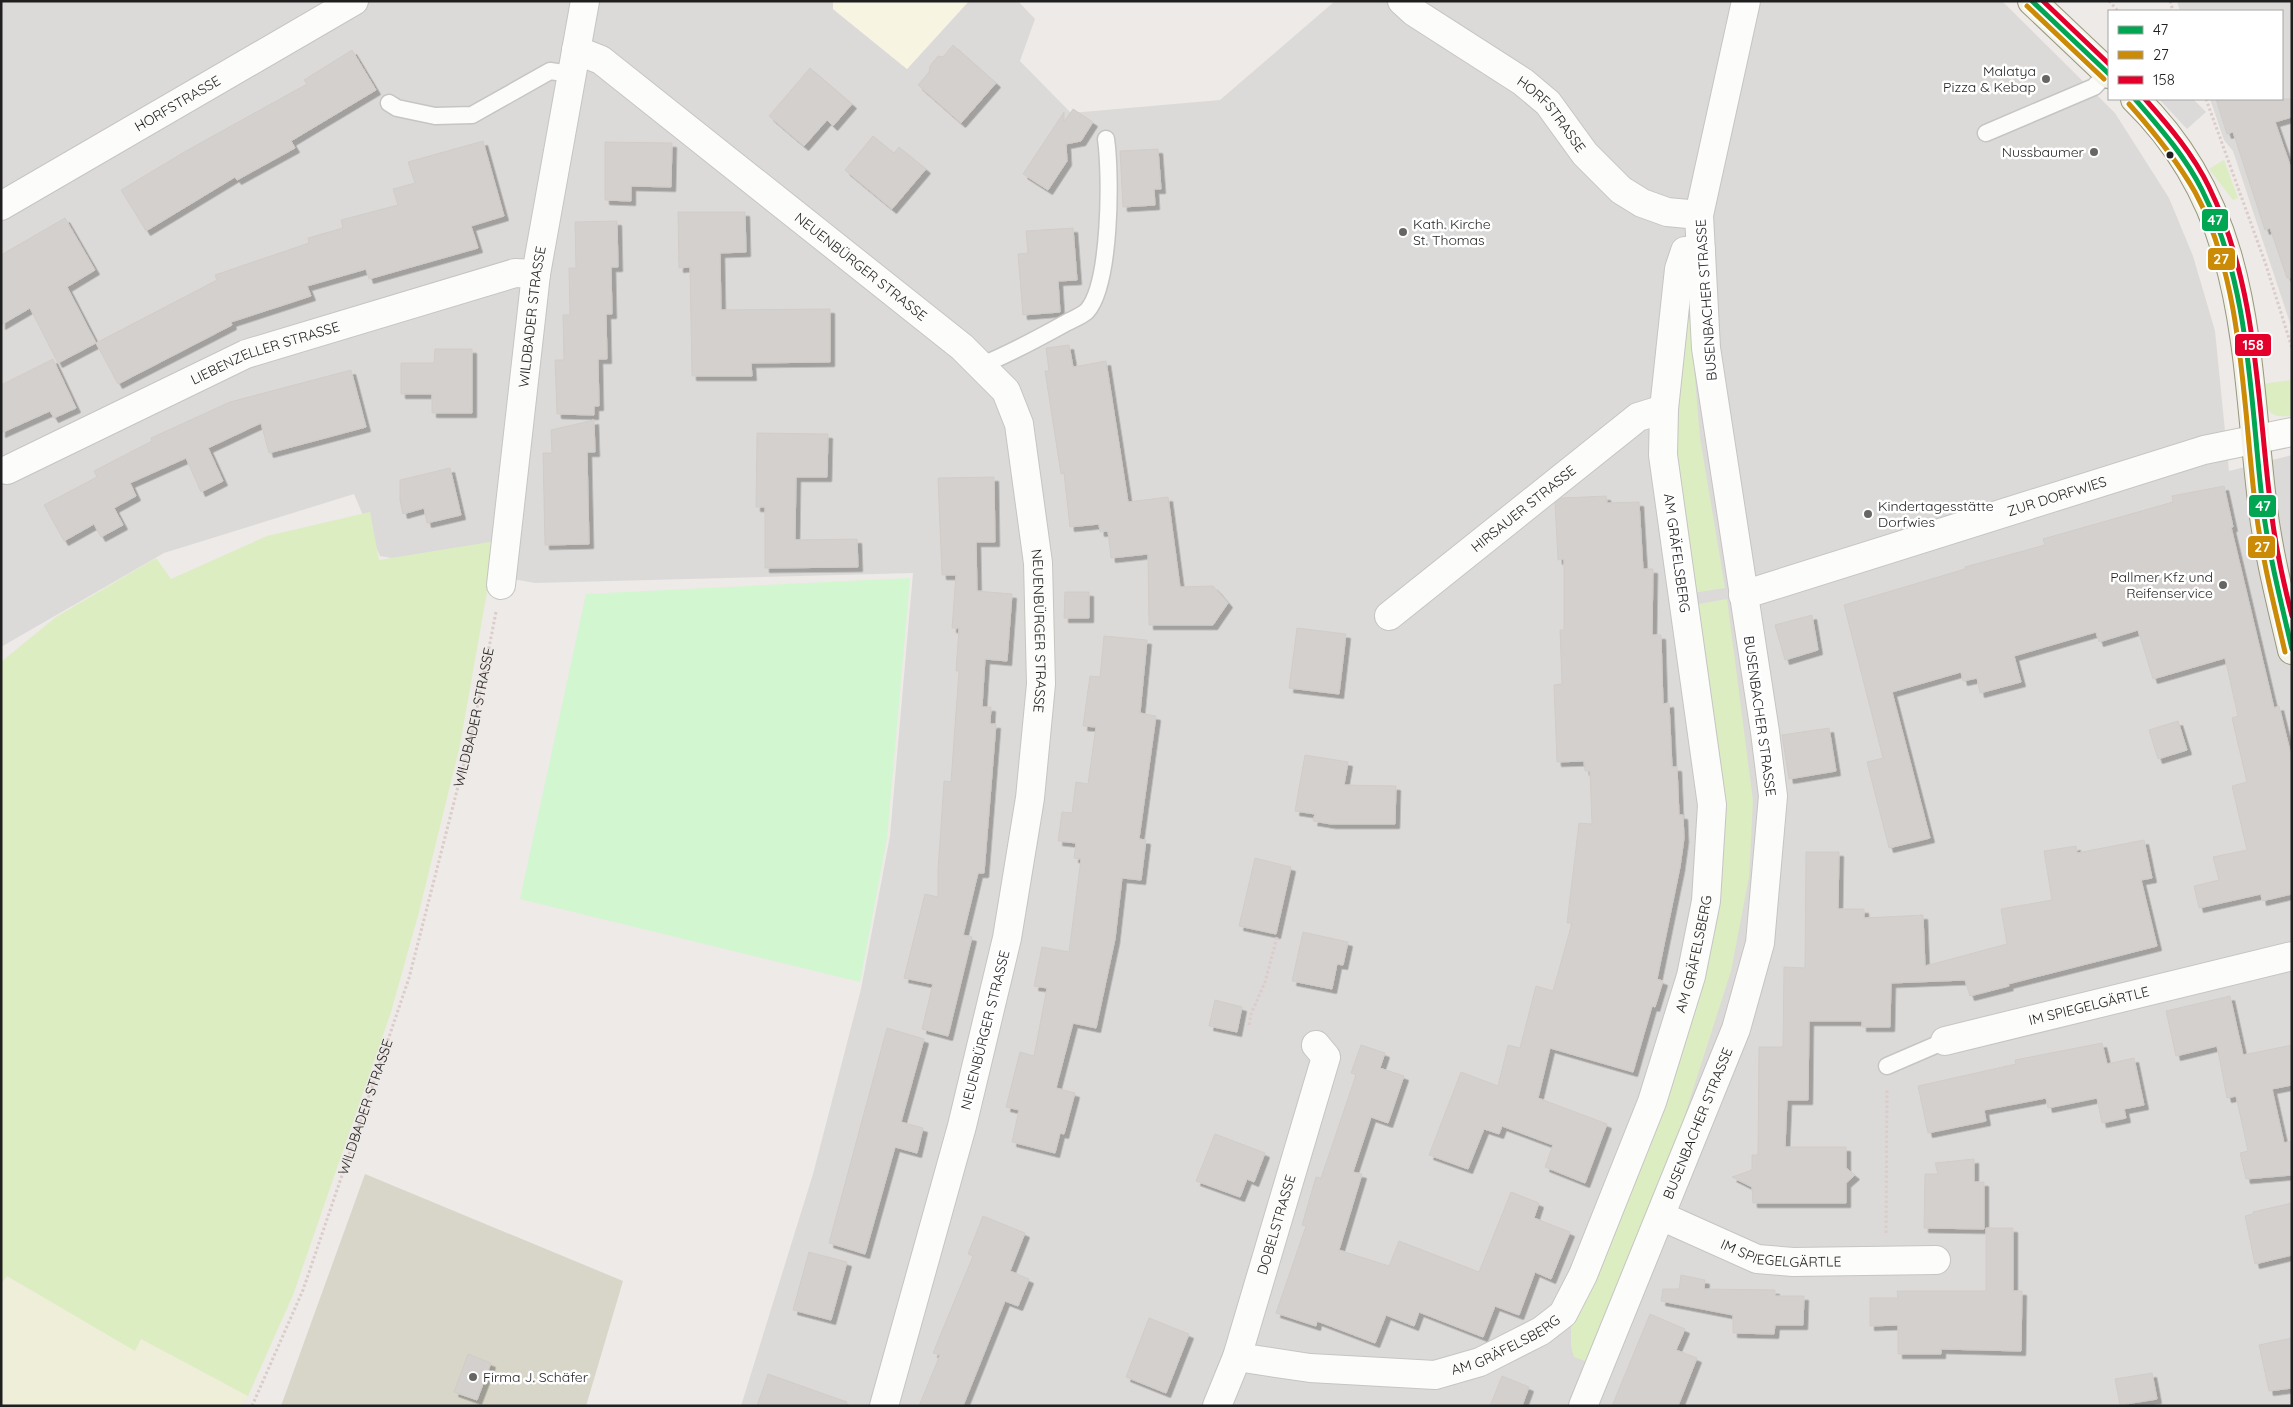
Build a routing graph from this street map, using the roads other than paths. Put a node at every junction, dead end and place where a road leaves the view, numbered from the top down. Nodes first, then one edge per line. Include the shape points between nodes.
1 (354, 1) edge
2 (585, 1) edge
3 (1402, 1) edge
4 (1746, 1) edge
5 (2043, 5) edge
6 (573, 62) junction
7 (2108, 72) edge
8 (2108, 74) edge
9 (2136, 100) edge
10 (389, 103) dead end
11 (1986, 133) dead end
12 (1106, 139) dead end
13 (1, 206) edge
14 (1700, 215) junction
15 (1702, 250) junction
16 (536, 274) junction
17 (982, 366) junction
18 (1664, 409) junction
19 (2292, 432) edge
20 (2256, 439) junction
21 (7, 470) dead end
22 (501, 585) road end
23 (1743, 595) junction
24 (1389, 616) dead end
25 (2292, 650) edge
26 (2292, 956) edge
27 (1945, 1041) joint
28 (1316, 1045) dead end
29 (1887, 1066) road end
30 (1661, 1216) junction
31 (1936, 1260) dead end
32 (1237, 1357) junction
33 (884, 1406) edge
34 (1217, 1406) edge
35 (1583, 1406) edge

1 - 13 street, HORFSTRASSE
2 - 6 street, WILDBADER STRASSE
3 - 14 street, HORFSTRASSE via 1548,103 1585,154 1621,190 1642,203 1667,212
4 - 14 street, BUSENBACHER STRASSE
5 - 7 main road
6 - 10 lane via 550,71 472,115 435,116 397,108
6 - 16 street, WILDBADER STRASSE
6 - 17 street, NEUENBÜRGER STRASSE via 601,60 898,295
8 - 11 lane via 2094,87
9 - 20 main road via 2160,124 2187,164 2221,232 2241,308
12 - 17 lane via 1110,164 1109,214 1099,285 1087,311
14 - 15 street, BUSENBACHER STRASSE
15 - 18 street, AM GRÄFELSBERG via 1685,252 1679,269
15 - 23 street, BUSENBACHER STRASSE via 1706,348
16 - 21 street, LIEBENZELLER STRASSE via 515,273 246,354
16 - 22 street, WILDBADER STRASSE
17 - 33 street, NEUENBÜRGER STRASSE via 1006,391 1019,424 1038,563 1040,694 1030,798 1007,938 962,1126
18 - 24 street, HIRSAUER STRASSE via 1638,417
18 - 32 street, AM GRÄFELSBERG via 1663,455 1712,804 1706,901 1691,976 1652,1102 1582,1275 1563,1314 1541,1331 1480,1362 1435,1375 1310,1368
19 - 20 street, ZUR DORFWIES
20 - 23 street, ZUR DORFWIES via 2204,450
20 - 25 main road via 2263,510
23 - 30 street, BUSENBACHER STRASSE via 1772,796 1760,944 1736,1030
26 - 27 street, IM SPIEGELGÄRTLE
27 - 29 lane, IM SPIEGELGÄRTLE
28 - 32 street, DOBELSTRASSE via 1326,1057
30 - 31 street, IM SPIEGELGÄRTLE via 1757,1259 1793,1262
30 - 35 street, BUSENBACHER STRASSE
32 - 34 street, DOBELSTRASSE

